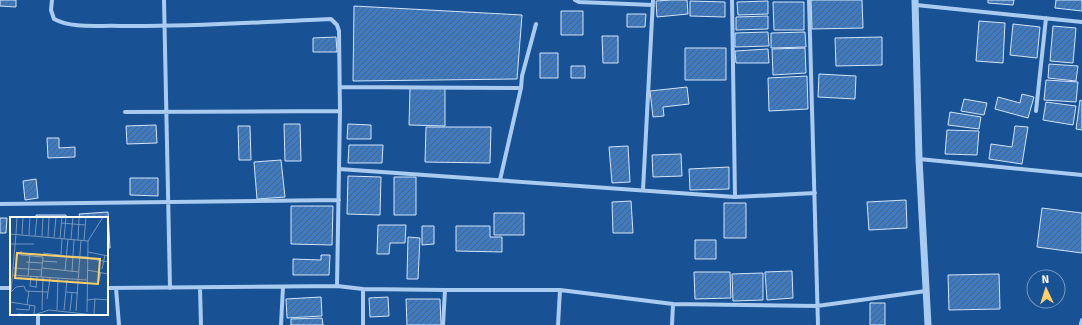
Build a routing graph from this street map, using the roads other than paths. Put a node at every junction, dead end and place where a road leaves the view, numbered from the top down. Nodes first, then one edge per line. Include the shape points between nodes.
1 (52, 0) edge
2 (164, 0) edge
3 (575, 0) edge
4 (732, 0) edge
5 (809, 0) edge
6 (653, 2) edge
7 (916, 3) edge
8 (1046, 18) junction
9 (1082, 22) edge
10 (536, 24) dead end
11 (165, 26) junction
12 (340, 87) junction
13 (521, 88) junction
14 (340, 111) junction
15 (1036, 111) dead end
16 (125, 112) dead end
17 (167, 112) junction
18 (918, 159) junction
19 (339, 169) junction
20 (1082, 175) edge
21 (500, 180) junction
22 (642, 190) junction
23 (815, 193) junction
24 (735, 197) junction
25 (338, 200) junction
26 (169, 202) junction
27 (0, 204) edge
28 (337, 286) junction
29 (283, 287) junction
30 (108, 288) edge
31 (116, 288) junction
32 (170, 288) junction
33 (200, 288) junction
34 (363, 289) junction
35 (445, 290) junction
36 (560, 290) junction
37 (926, 291) junction
38 (673, 304) junction
39 (817, 306) junction
40 (1082, 320) edge
41 (1082, 324) edge
42 (119, 325) edge
43 (201, 325) edge
44 (281, 325) edge
45 (363, 325) edge
46 (443, 325) edge
47 (558, 325) edge
48 (672, 325) edge
49 (818, 325) edge
50 (928, 325) edge

1 - 11 street via 51,10 54,19 62,23
2 - 11 street
3 - 6 street
4 - 24 street
5 - 23 street
6 - 22 street
7 - 8 street
7 - 18 street
8 - 9 street
8 - 15 street
10 - 13 street
11 - 12 street via 331,19 339,31
11 - 17 street
12 - 13 street
12 - 14 street
13 - 21 street
14 - 17 street
14 - 19 street
16 - 17 street
17 - 26 street
18 - 20 street
18 - 37 street
19 - 21 street
19 - 25 street
21 - 22 street
22 - 24 street
23 - 24 street
23 - 39 street
25 - 26 street
25 - 28 street
26 - 27 street
26 - 32 street
28 - 29 street
28 - 34 street
29 - 33 street
29 - 44 street
30 - 31 street
31 - 32 street
31 - 42 street
32 - 33 street
33 - 43 street
34 - 35 street
34 - 45 street
35 - 36 street
35 - 46 street
36 - 38 street
36 - 47 street
37 - 39 street
37 - 50 street
38 - 39 street
38 - 48 street
39 - 49 street
40 - 41 street

